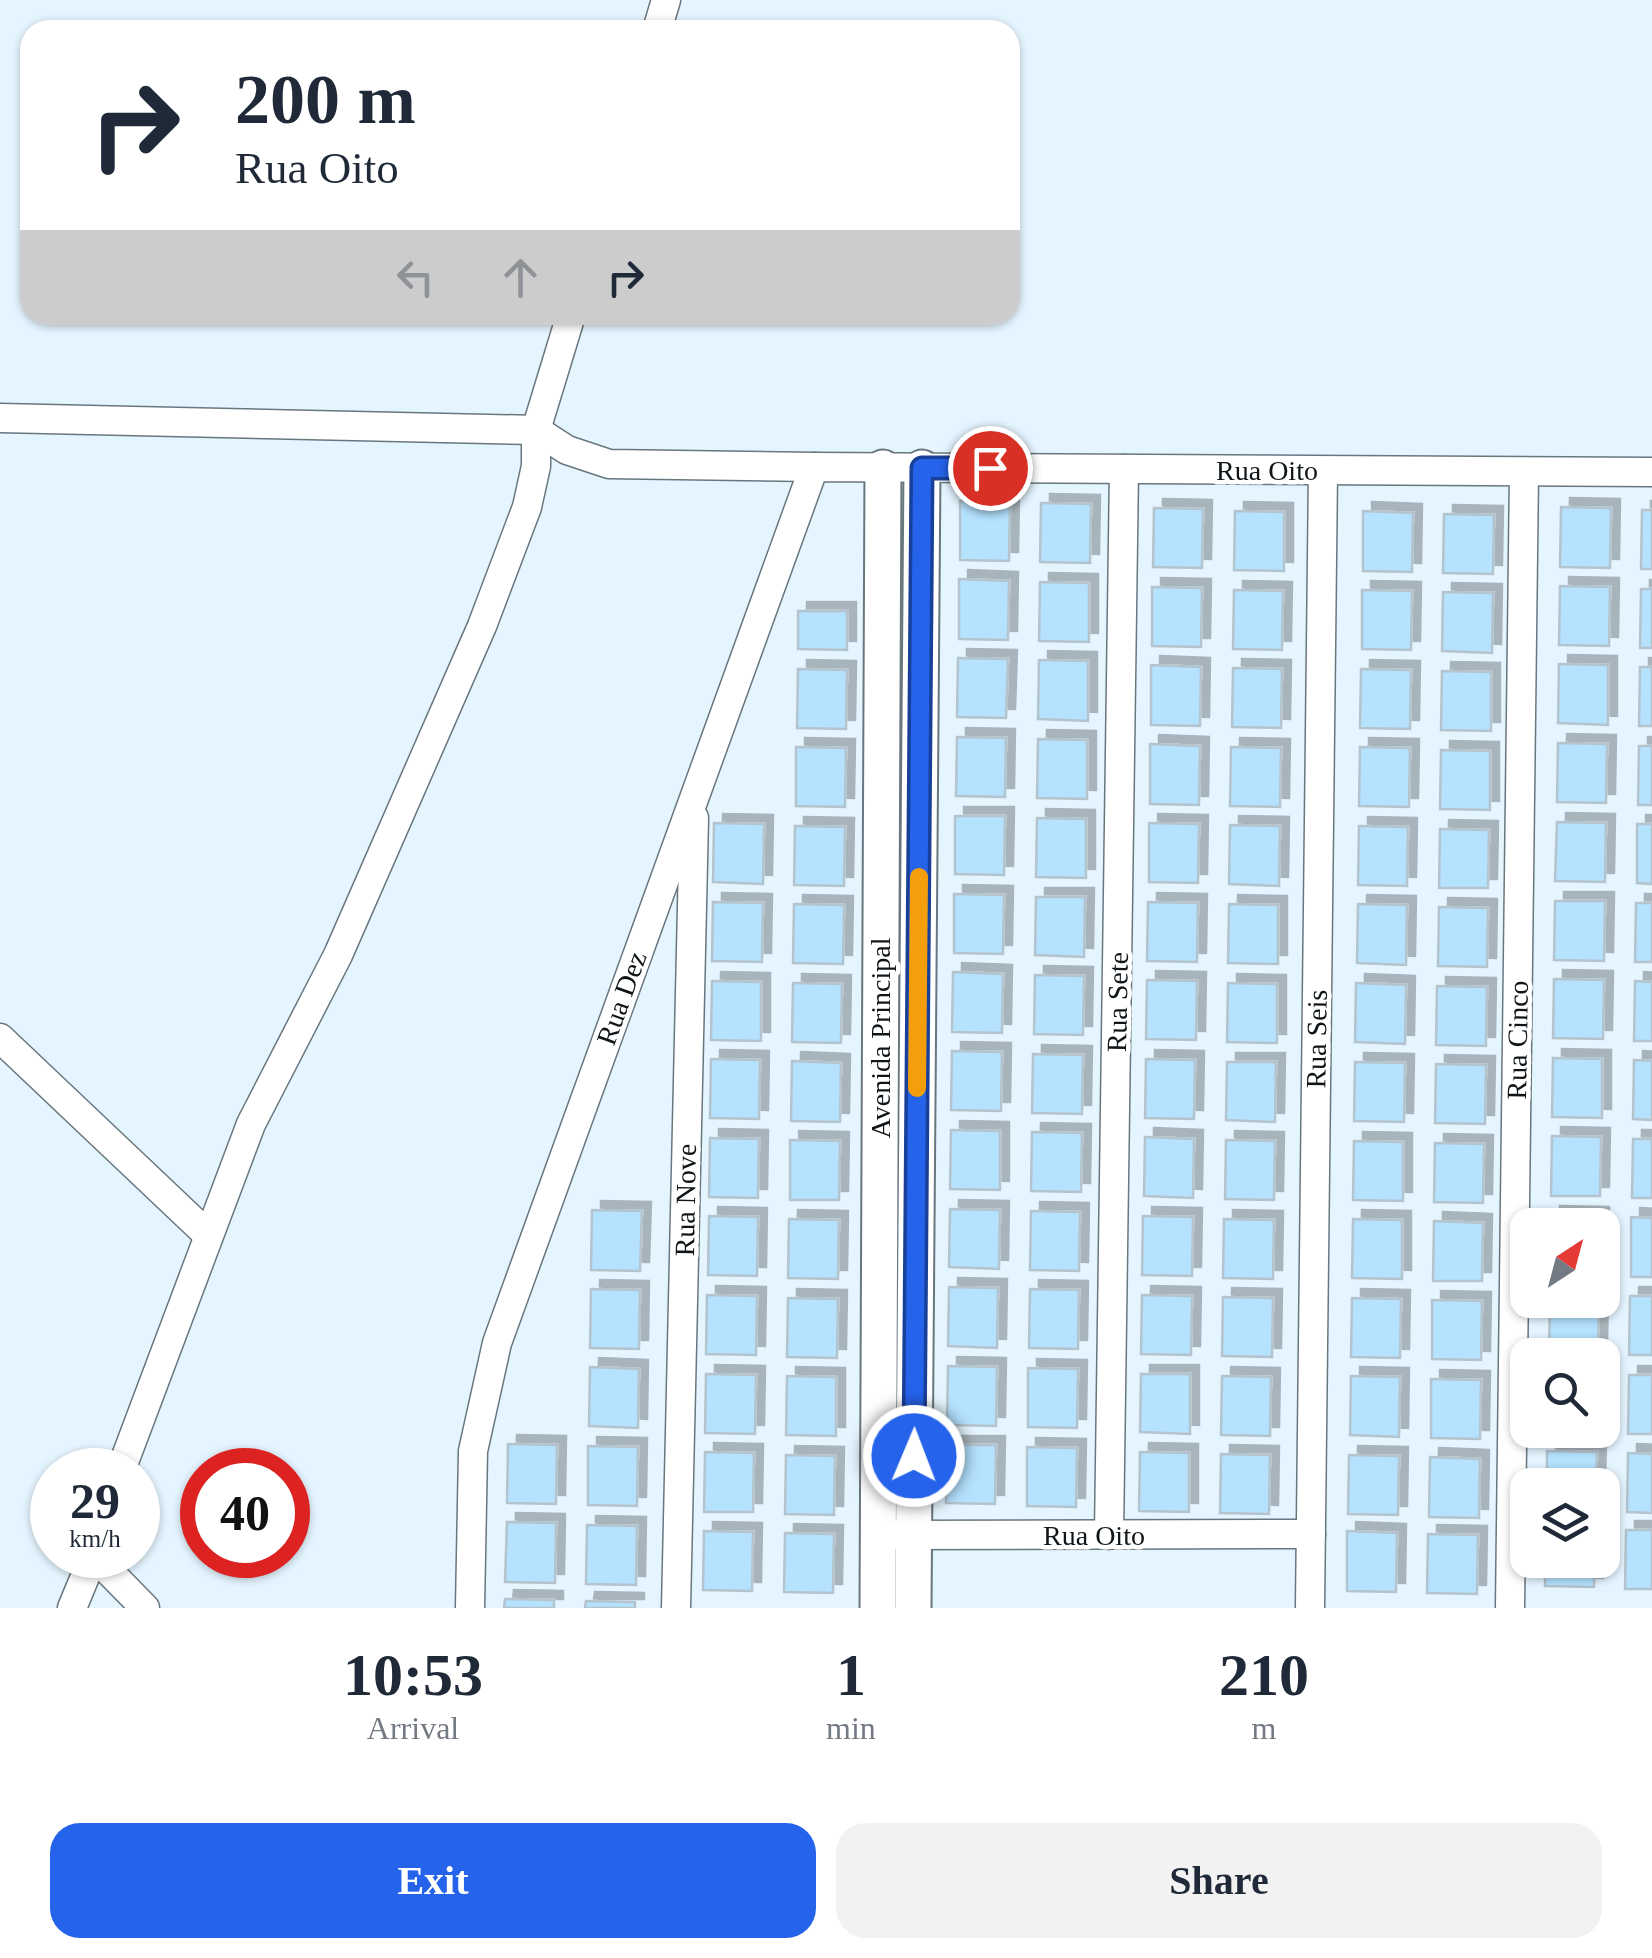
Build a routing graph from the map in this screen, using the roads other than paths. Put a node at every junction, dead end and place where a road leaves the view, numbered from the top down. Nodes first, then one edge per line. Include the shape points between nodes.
1 (568, 325) edge
2 (0, 418) edge
3 (536, 430) junction
4 (814, 467) junction
5 (883, 468) junction
6 (922, 468) junction
7 (1124, 469) junction
8 (1323, 470) junction
9 (1524, 472) junction
10 (1652, 472) edge
11 (695, 791) junction
12 (0, 1038) edge
13 (208, 1235) junction
14 (129, 1448) edge
15 (1311, 1534) junction
16 (878, 1535) junction
17 (914, 1535) junction
18 (1109, 1536) junction
19 (84, 1578) edge
20 (116, 1578) edge
21 (72, 1608) edge
22 (145, 1608) edge
23 (470, 1608) edge
24 (676, 1608) edge
25 (878, 1608) edge
26 (913, 1608) edge
27 (1310, 1608) edge
28 (1510, 1608) edge

1 - 3 street
2 - 3 street
3 - 4 street via 567,450 609,464
3 - 13 street via 527,507 482,626 338,956 251,1124
4 - 5 street
4 - 11 street, Rua Dez
5 - 6 street, Rua Oito
5 - 16 street, Avenida Principal
6 - 7 street, Rua Oito
6 - 17 street, Avenida Principal
7 - 8 street, Rua Oito
7 - 18 street, Rua Sete
8 - 9 street, Rua Oito
8 - 15 street, Rua Seis
9 - 10 street, Rua Oito
9 - 28 street, Rua Cinco
11 - 23 street, Rua Dez via 497,1343 473,1451
11 - 24 street, Rua Nove
12 - 13 street
13 - 14 street
15 - 18 street, Rua Oito
15 - 27 street, Rua Seis
16 - 17 street, Rua Oito
16 - 25 street, Avenida Principal
17 - 18 street, Rua Oito
17 - 26 street, Avenida Principal
19 - 21 street
20 - 22 street

